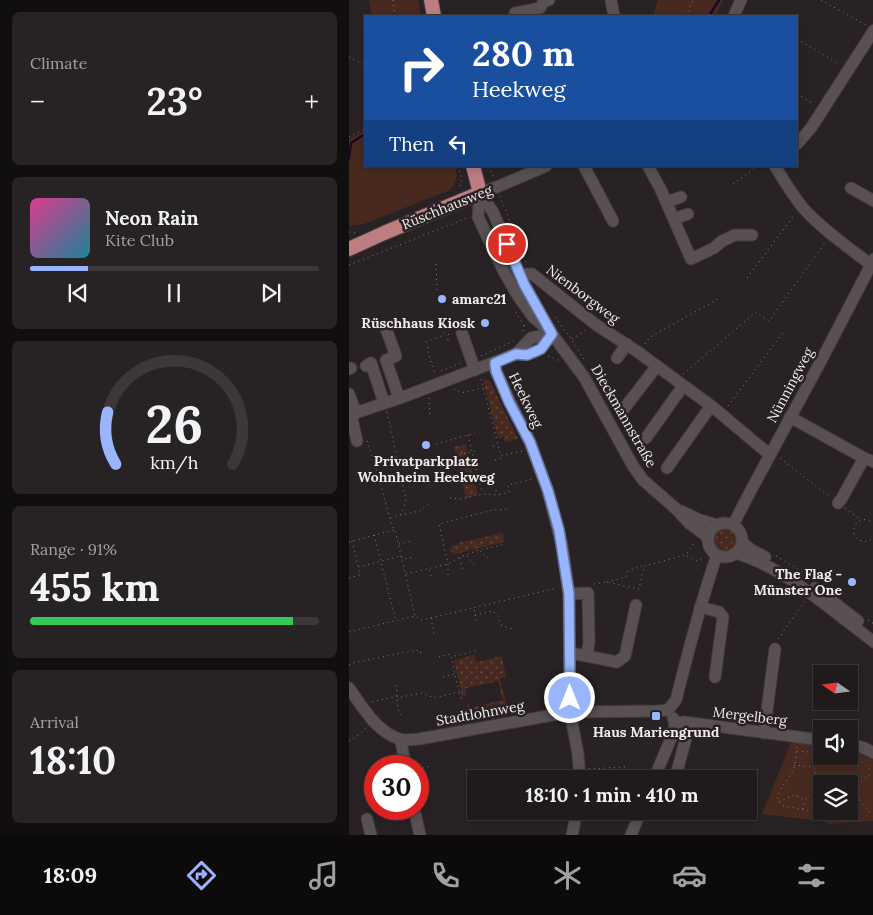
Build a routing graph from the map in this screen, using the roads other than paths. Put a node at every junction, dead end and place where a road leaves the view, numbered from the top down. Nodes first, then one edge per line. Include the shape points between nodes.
1 (431, 0) edge
2 (549, 0) edge
3 (611, 0) edge
4 (741, 0) edge
5 (434, 15) edge
6 (515, 15) edge
7 (614, 15) edge
8 (734, 15) edge
9 (869, 27) edge
10 (798, 143) edge
11 (473, 167) edge
12 (544, 167) edge
13 (584, 167) edge
14 (649, 167) edge
15 (776, 167) edge
16 (851, 188) dead end
17 (480, 193) junction
18 (681, 197) dead end
19 (873, 201) edge
20 (667, 202) junction
21 (688, 214) dead end
22 (674, 219) junction
23 (613, 221) dead end
24 (752, 235) dead end
25 (349, 249) edge
26 (872, 262) edge
27 (520, 276) junction
28 (385, 326) dead end
29 (462, 334) dead end
30 (552, 334) junction
31 (627, 344) junction
32 (617, 358) dead end
33 (495, 363) junction
34 (366, 366) dead end
35 (657, 366) junction
36 (475, 370) junction
37 (679, 383) junction
38 (349, 394) edge
39 (399, 398) junction
40 (386, 408) junction
41 (623, 410) dead end
42 (718, 412) junction
43 (352, 416) edge
44 (790, 417) junction
45 (646, 438) dead end
46 (361, 439) road end
47 (771, 453) junction
48 (869, 460) edge
49 (667, 468) dead end
50 (838, 503) road end
51 (675, 508) junction
52 (717, 525) junction
53 (733, 525) junction
54 (706, 537) junction
55 (742, 542) junction
56 (735, 553) junction
57 (716, 557) junction
58 (569, 591) junction
59 (636, 605) dead end
60 (700, 607) junction
61 (873, 632) edge
62 (873, 642) edge
63 (775, 649) road end
64 (571, 653) junction
65 (587, 656) junction
66 (715, 677) dead end
67 (349, 688) edge
68 (668, 710) junction
69 (570, 712) junction
70 (680, 723) junction
71 (764, 732) junction
72 (813, 739) edge
73 (401, 740) junction
74 (858, 745) edge
75 (873, 753) edge
76 (403, 755) edge
77 (579, 770) edge
78 (658, 770) edge
79 (677, 770) edge
80 (367, 820) edge
81 (417, 820) edge
82 (575, 820) edge
83 (637, 820) edge
84 (371, 835) edge
85 (420, 835) edge
86 (572, 835) edge
87 (631, 835) edge

1 - 5 main road
2 - 6 street via 544,1 540,8
3 - 7 street
4 - 8 street
9 - 10 street via 848,70
11 - 17 main road
12 - 17 street, Rüschhausweg
13 - 23 street
14 - 20 street
15 - 26 street via 801,205 831,234
16 - 19 street
17 - 25 main road, Rüschhausweg
17 - 27 street, Dieckmannstraße via 491,208
17 - 30 street, Dieckmannstraße via 478,217 503,270 533,316
18 - 20 street
20 - 22 street
21 - 22 street
22 - 24 street via 691,259 714,248 722,240 735,235
26 - 44 street, Nünningweg
27 - 30 street, Dieckmannstraße
27 - 31 street, Nienborgweg via 532,274 595,324
28 - 39 street via 396,356 386,360
29 - 36 street
30 - 33 street, Heekweg via 541,349
30 - 51 street, Dieckmannstraße via 584,377 633,466 643,480
31 - 32 street
31 - 35 street, Nienborgweg
33 - 36 street, Heekweg
33 - 58 street, Heekweg via 548,491
34 - 40 street via 371,364
35 - 37 street, Nienborgweg
35 - 41 street
36 - 39 street, Heekweg via 439,378
37 - 42 street, Nienborgweg
37 - 45 street
38 - 43 street
39 - 40 street, Heekweg
40 - 43 street, Heekweg
42 - 47 street, Nienborgweg
42 - 49 street via 708,410
43 - 46 street
44 - 47 street, Nünningweg
44 - 48 street
47 - 53 street, Nünningweg
48 - 50 street
51 - 52 street, Dieckmannstraße
51 - 54 street, Dieckmannstraße
52 - 53 street, Dieckmannstraße
52 - 54 street
53 - 55 street via 740,532
54 - 57 street, Dieckmannstraße
55 - 56 street
55 - 61 street via 805,581
56 - 57 street
56 - 62 street via 787,579
57 - 60 street
58 - 64 street, Heekweg
58 - 65 street via 588,593
59 - 65 street via 625,656 617,662
60 - 66 street via 719,612 723,618
60 - 68 street via 676,700
63 - 71 street
64 - 65 street
64 - 69 street, Heekweg
67 - 73 street via 372,721
68 - 69 street, Stadtlohnweg
68 - 70 street
69 - 73 street, Stadtlohnweg
69 - 77 street, Heekweg
70 - 71 street, Mergelberg
70 - 78 street
70 - 79 street via 686,738
71 - 72 street, Mergelberg
73 - 76 street
74 - 75 street
80 - 84 street
81 - 85 street
82 - 86 street
83 - 87 street

